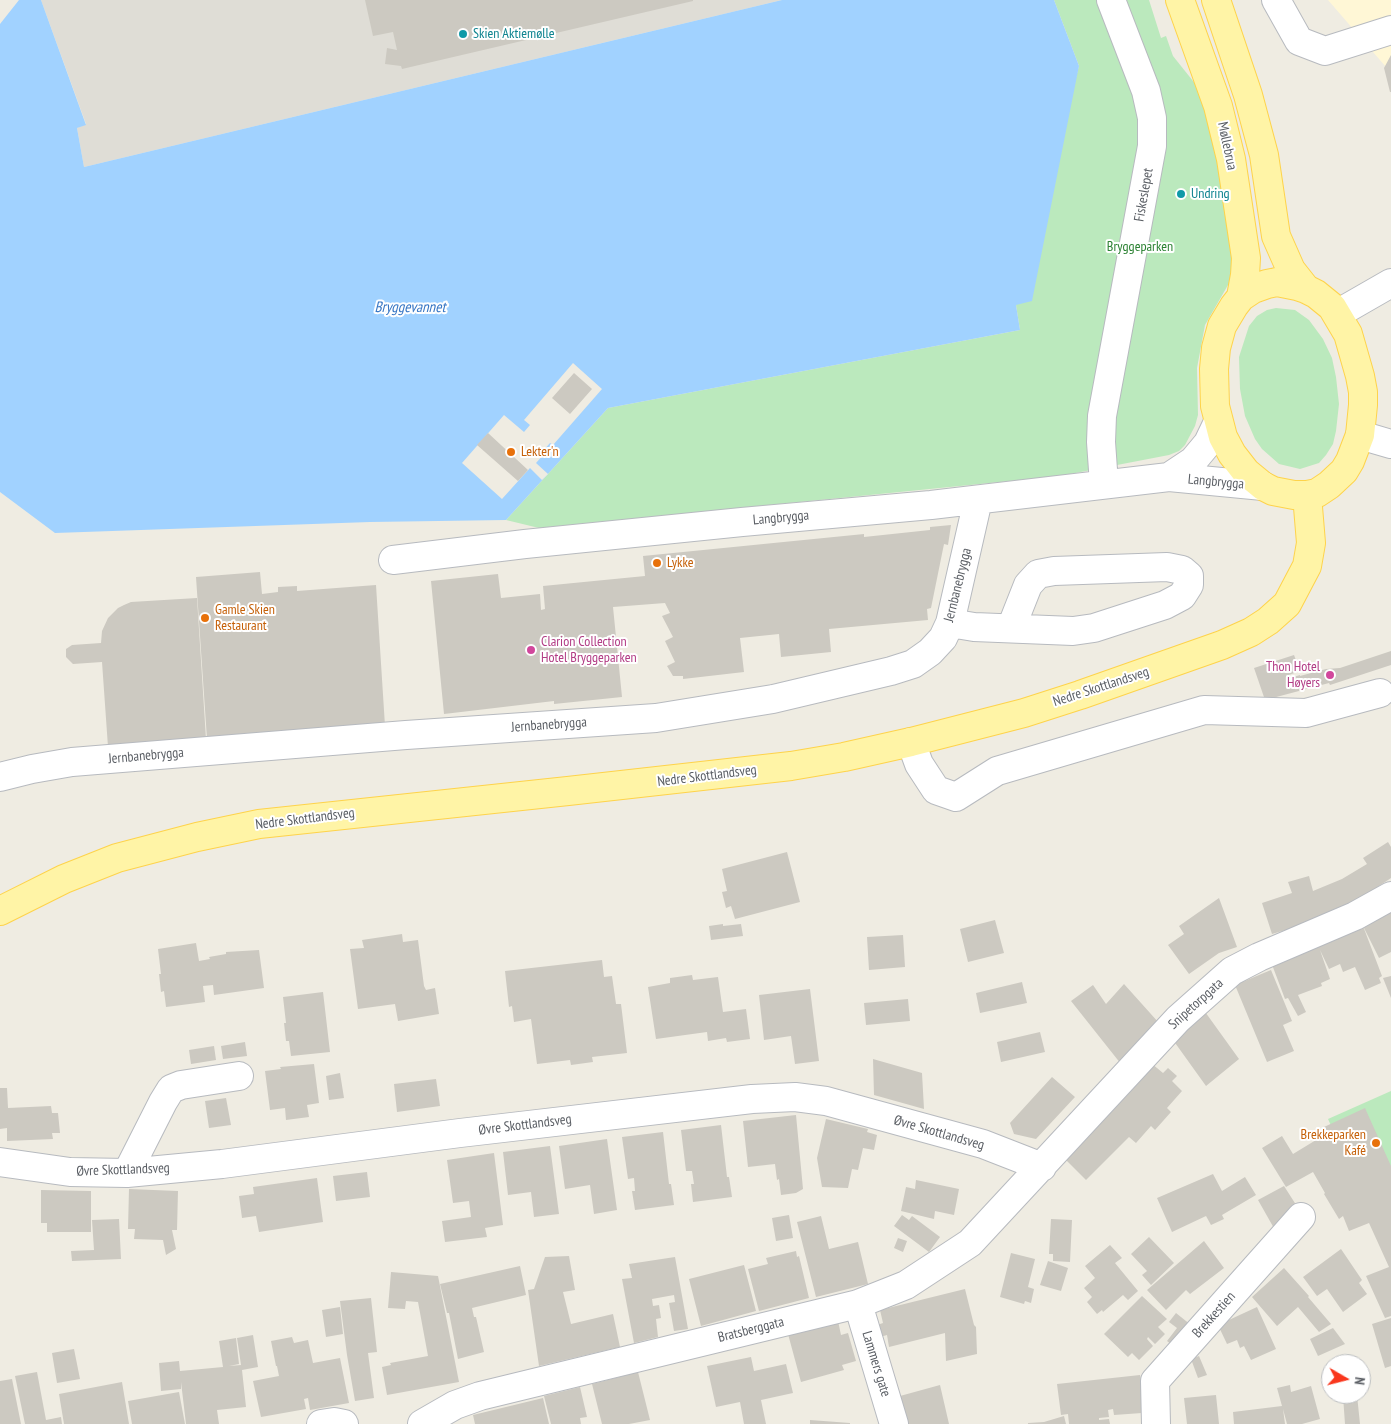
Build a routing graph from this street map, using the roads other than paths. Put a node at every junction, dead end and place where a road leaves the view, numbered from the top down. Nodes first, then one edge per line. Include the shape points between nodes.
1 (1111, 0) edge
2 (1180, 0) edge
3 (1276, 0) edge
4 (1219, 8) edge
5 (1379, 34) edge
6 (1391, 283) edge
7 (1306, 289) junction
8 (1241, 297) junction
9 (1337, 314) junction
10 (1218, 422) junction
11 (1360, 435) junction
12 (1391, 444) edge
13 (1169, 477) junction
14 (1104, 484) junction
15 (1263, 486) junction
16 (1307, 495) junction
17 (978, 500) junction
18 (392, 560) dead end
19 (950, 623) junction
20 (1011, 628) junction
21 (1380, 692) dead end
22 (911, 742) junction
23 (0, 777) edge
24 (1391, 896) edge
25 (0, 911) edge
26 (239, 1076) dead end
27 (0, 1162) edge
28 (1042, 1167) junction
29 (127, 1173) junction
30 (1301, 1217) dead end
31 (858, 1304) junction
32 (321, 1424) edge
33 (344, 1424) edge
34 (422, 1424) edge
35 (894, 1424) edge
36 (1156, 1424) edge

1 - 14 street, Fiskeslepet via 1146,91 1152,118 1152,146 1102,416
2 - 8 main road, Møllebrua via 1218,106 1231,160 1246,258
3 - 5 street via 1299,41 1325,51
4 - 7 main road via 1264,155 1276,236 1291,270
6 - 9 street
7 - 8 main road via 1287,283 1267,284
7 - 9 main road via 1324,300
8 - 10 main road via 1225,321 1216,348 1214,393
9 - 11 main road via 1348,334 1360,376 1363,405
10 - 13 street, Langbrygga via 1208,443 1193,461
10 - 15 main road via 1237,461
11 - 12 street
11 - 16 main road via 1344,471 1317,493
13 - 14 street, Langbrygga
13 - 15 street, Langbrygga
14 - 17 street, Langbrygga
15 - 16 main road via 1283,494
16 - 22 main road, Nedre Skottlandsveg via 1311,543 1307,566 1287,604 1251,632 1222,646 1024,713
17 - 18 street, Langbrygga
17 - 19 street, Jernbanebrygga
19 - 20 street
19 - 23 street, Jernbanebrygga via 943,638 913,664 773,699 665,716 72,762
20 - 20 street via 1028,585 1038,574 1166,567 1182,570 1189,576 1189,585 1182,596 1165,605 1094,628 1073,631
21 - 22 street via 1306,713 1204,710 997,771 956,797 936,790 919,764
22 - 25 main road, Nedre Skottlandsveg via 781,767 259,824 117,858 64,879
24 - 28 street, Snipetorpgata via 1355,916 1258,956 1232,972 1178,1019
26 - 29 street via 171,1089
27 - 29 street, Øvre Skottlandsveg via 70,1172
28 - 29 street, Øvre Skottlandsveg via 974,1142 826,1101 795,1097 752,1099
28 - 31 street, Bratsberggata via 970,1243 906,1285
30 - 36 street, Brekkestien via 1155,1381
31 - 34 street, Bratsberggata via 480,1396 455,1405
31 - 35 street, Lammers gate
32 - 33 street

